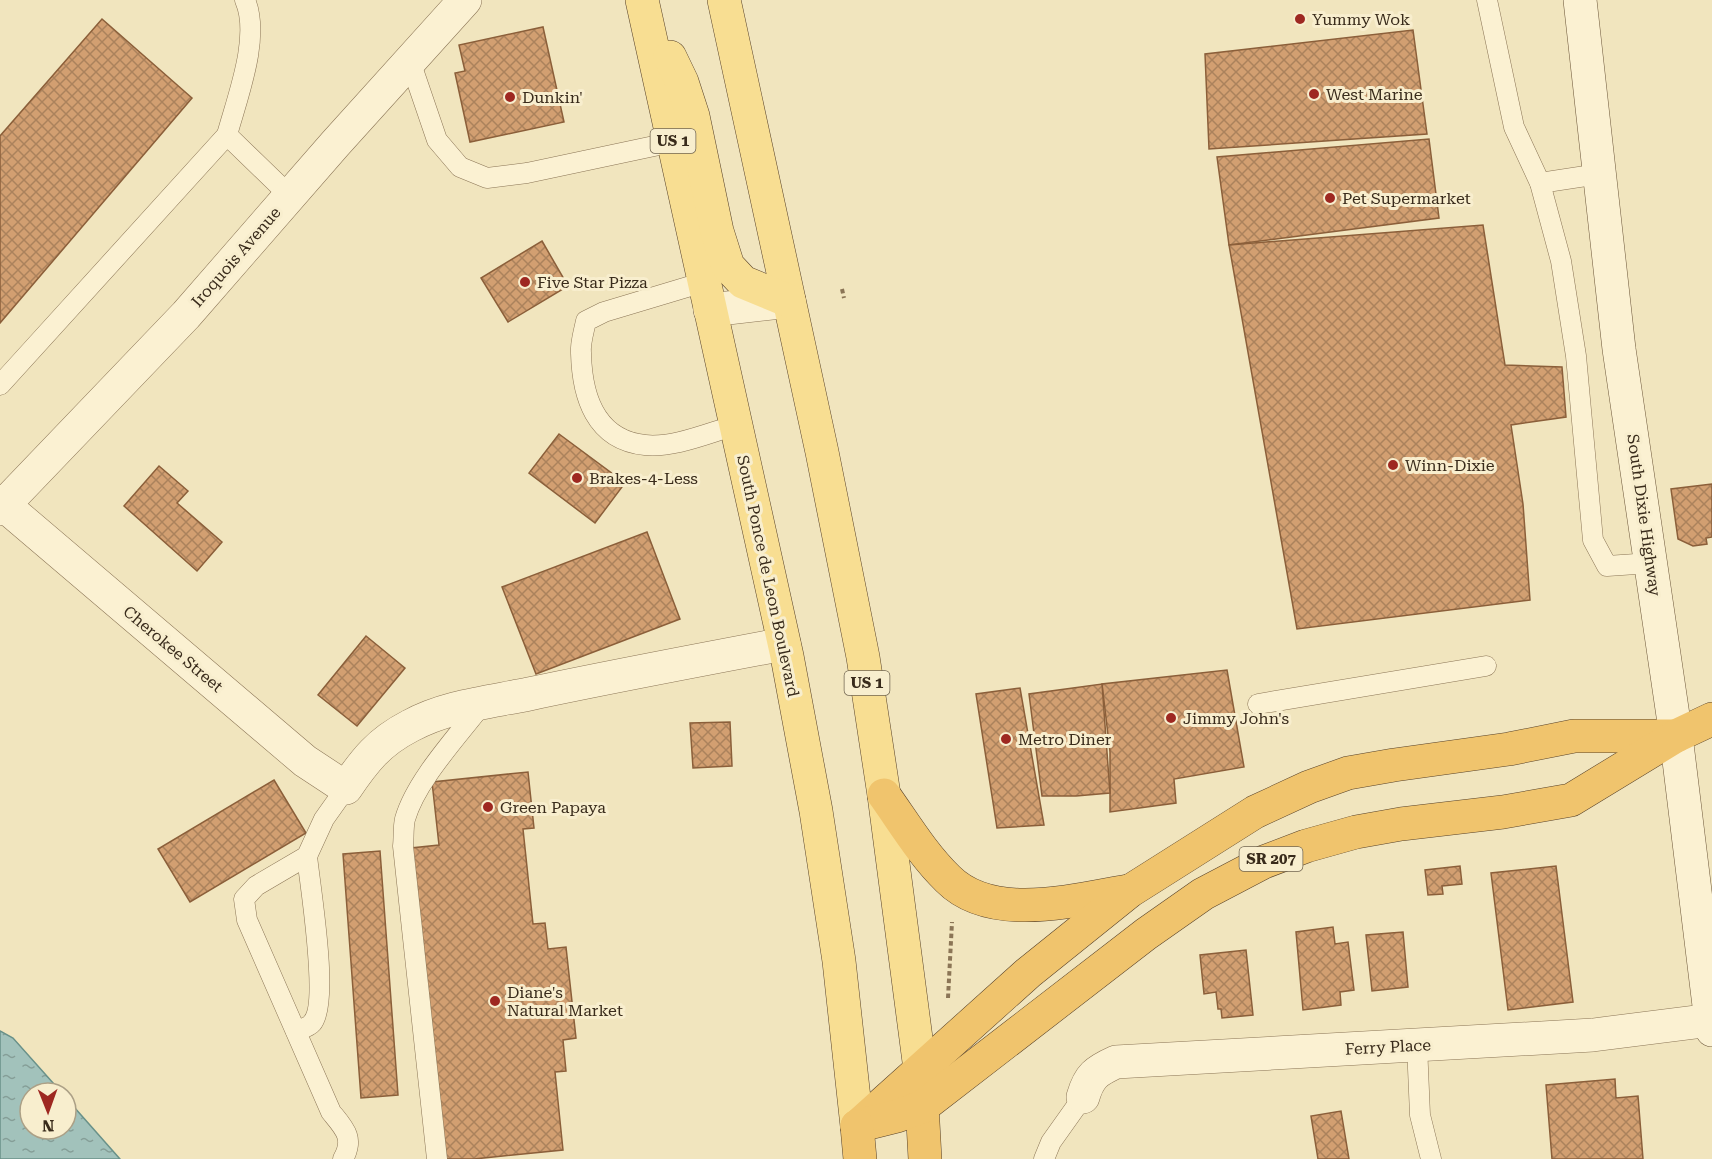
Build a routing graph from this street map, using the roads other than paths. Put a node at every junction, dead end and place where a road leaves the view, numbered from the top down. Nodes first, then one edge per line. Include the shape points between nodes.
1 (245, 0) edge
2 (465, 0) edge
3 (644, 0) edge
4 (704, 0) edge
5 (724, 0) edge
6 (1487, 0) edge
7 (1580, 0) edge
8 (410, 61) junction
9 (227, 135) junction
10 (673, 142) junction
11 (1599, 174) junction
12 (1540, 183) junction
13 (290, 196) junction
14 (777, 245) junction
15 (707, 296) junction
16 (789, 301) junction
17 (0, 385) edge
18 (736, 425) junction
19 (2, 507) edge
20 (1651, 563) junction
21 (784, 644) junction
22 (1486, 666) dead end
23 (483, 704) junction
24 (1258, 704) dead end
25 (1712, 718) edge
26 (1676, 736) junction
27 (346, 788) junction
28 (884, 795) junction
29 (307, 856) junction
30 (1704, 890) edge
31 (1130, 891) junction
32 (1711, 1025) edge
33 (296, 1031) junction
34 (1417, 1045) junction
35 (920, 1069) junction
36 (1083, 1097) joint
37 (922, 1107) junction
38 (857, 1126) junction
39 (343, 1159) edge
40 (437, 1159) edge
41 (860, 1159) edge
42 (925, 1159) edge
43 (1044, 1159) edge
44 (1431, 1159) edge

1 - 9 lane via 250,50
2 - 8 street, Iroquois Avenue
3 - 10 main road, South Ponce de Leon Boulevard / US 1
3 - 16 main road via 682,82 693,116 728,266 743,282
4 - 14 main road via 744,187
5 - 14 main road, US 1
6 - 12 lane via 1514,127
7 - 11 street, South Dixie Highway
8 - 10 lane via 437,140 460,167 486,178
8 - 13 street, Iroquois Avenue
9 - 13 lane
9 - 17 lane
10 - 15 main road, South Ponce de Leon Boulevard / US 1
11 - 12 lane
11 - 20 street, South Dixie Highway via 1619,349
12 - 20 lane via 1561,261 1574,345 1593,540 1607,566
13 - 19 street, Iroquois Avenue via 186,315
14 - 16 main road, US 1
15 - 16 street
15 - 18 main road, South Ponce de Leon Boulevard / US 1
15 - 18 lane via 604,312 586,321 580,351 587,401 604,428 623,441 647,445 674,443
16 - 28 main road, US 1 via 842,546
18 - 21 main road, South Ponce de Leon Boulevard / US 1
19 - 27 street, Cherokee Street via 305,761
20 - 26 street, South Dixie Highway
21 - 23 street
21 - 38 main road, South Ponce de Leon Boulevard / US 1 via 831,904
22 - 24 lane
23 - 27 street via 442,712 391,737 368,756
23 - 40 lane via 414,796 404,820 403,846
25 - 26 highway, SR 207
26 - 30 street, South Dixie Highway
26 - 31 highway, SR 207 via 1574,736 1348,773 1255,812
26 - 37 highway, SR 207 via 1571,800 1356,832 1264,862 1203,894 1146,934
27 - 29 lane via 324,819
28 - 31 highway via 931,860 949,880 974,897 1014,906 1061,903
28 - 35 main road, US 1
29 - 33 lane via 321,986 318,1012 312,1024
29 - 33 lane via 256,886 244,899 247,920
30 - 32 street, South Dixie Highway
31 - 35 highway, SR 207 via 1028,973
32 - 34 street, Ferry Place
33 - 39 lane via 331,1112 346,1132 349,1146
34 - 36 street, Ferry Place via 1116,1062 1099,1070 1087,1083
34 - 44 lane via 1420,1115
35 - 37 highway, US 1
35 - 38 highway, SR 207
36 - 43 lane via 1051,1142
37 - 38 highway, SR 207
37 - 42 highway, US 1
38 - 41 highway, South Ponce de Leon Boulevard / US 1

